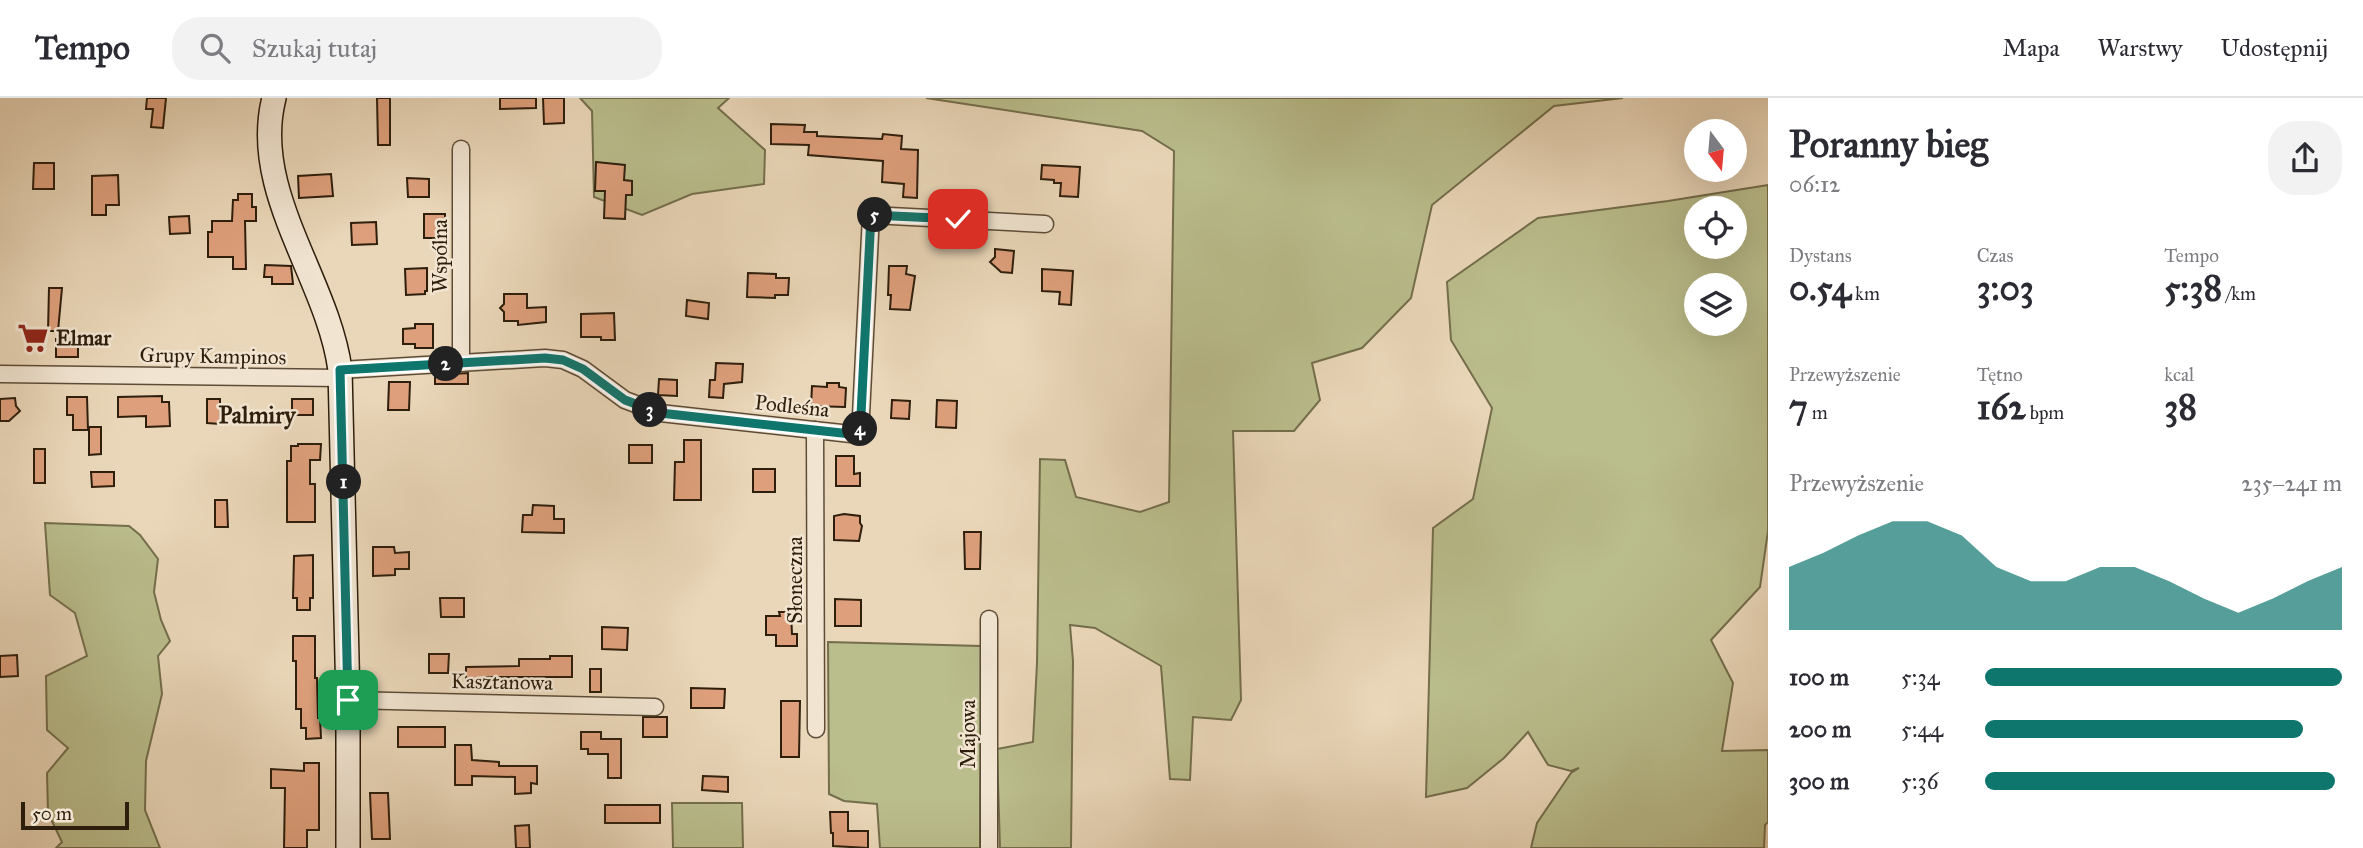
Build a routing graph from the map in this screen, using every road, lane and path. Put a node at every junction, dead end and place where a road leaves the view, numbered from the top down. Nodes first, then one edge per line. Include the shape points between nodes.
1 (274, 98) edge
2 (461, 149) dead end
3 (1045, 224) dead end
4 (461, 363) junction
5 (0, 374) edge
6 (340, 374) junction
7 (815, 430) junction
8 (989, 619) dead end
9 (348, 700) junction
10 (655, 706) dead end
11 (816, 729) dead end
12 (348, 848) edge
13 (989, 848) edge

1 - 6 street via 269,119 270,164 330,321
2 - 4 street, Wspólna
3 - 7 street, Podleśna via 871,215 860,435
4 - 6 street, Podleśna
4 - 7 street, Podleśna via 563,360 625,400 660,413
5 - 6 street, Grupy Kampinos
6 - 9 street
7 - 11 street, Słoneczna
8 - 13 street, Majowa
9 - 10 street, Kasztanowa
9 - 12 street

